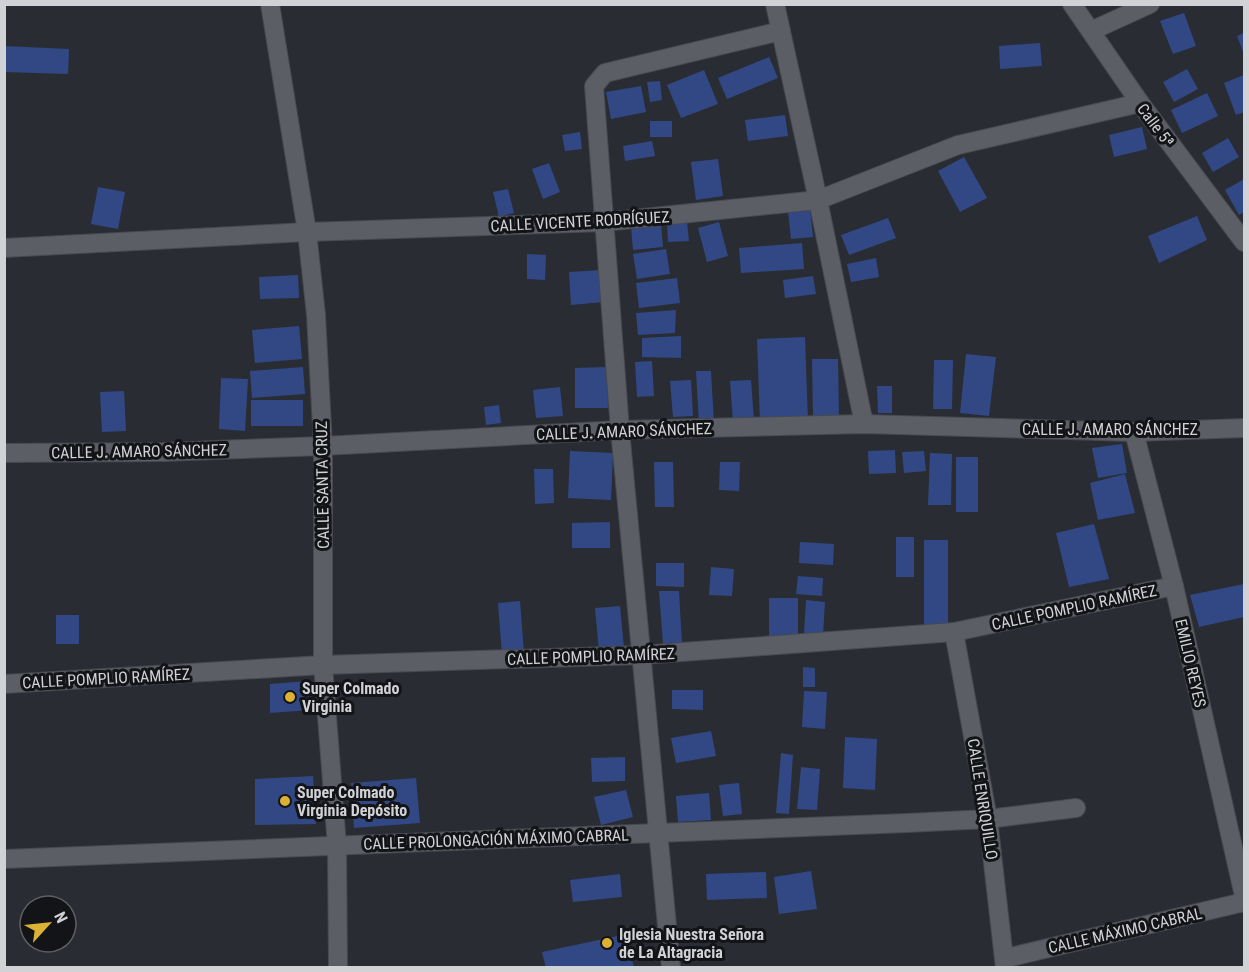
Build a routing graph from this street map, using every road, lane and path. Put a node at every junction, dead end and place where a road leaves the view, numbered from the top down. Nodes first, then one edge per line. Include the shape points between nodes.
1 (270, 4) edge
2 (775, 4) edge
3 (1072, 4) edge
4 (1150, 4) edge
5 (1090, 31) junction
6 (781, 32) junction
7 (1140, 103) junction
8 (818, 200) junction
9 (604, 222) junction
10 (307, 232) junction
11 (1245, 242) edge
12 (4, 248) edge
13 (864, 424) junction
14 (1245, 428) edge
15 (620, 430) junction
16 (1134, 432) junction
17 (323, 446) junction
18 (4, 453) edge
19 (1174, 586) junction
20 (954, 632) junction
21 (641, 655) junction
22 (323, 665) junction
23 (4, 684) edge
24 (1076, 808) dead end
25 (988, 819) junction
26 (658, 832) junction
27 (337, 846) junction
28 (4, 859) edge
29 (1245, 896) edge
30 (1245, 902) edge
31 (1006, 963) edge
32 (338, 968) edge
33 (671, 968) edge

1 - 10 street, CALLE SANTA CRUZ
2 - 6 street
3 - 5 street, Calle 5ª
4 - 5 street
5 - 7 street, Calle 5ª
6 - 8 street
6 - 9 street via 605,73 594,86
7 - 8 street, CALLE VICENTE RODRÍGUEZ via 958,146
7 - 11 street, Calle 5ª
8 - 9 street, CALLE VICENTE RODRÍGUEZ
8 - 13 street
9 - 10 street, CALLE VICENTE RODRÍGUEZ
9 - 15 street
10 - 12 street, CALLE VICENTE RODRÍGUEZ
10 - 17 street, CALLE SANTA CRUZ
13 - 15 street, CALLE J. AMARO SÁNCHEZ
13 - 16 street, CALLE J. AMARO SÁNCHEZ
14 - 16 street, CALLE J. AMARO SÁNCHEZ
15 - 17 street, CALLE J. AMARO SÁNCHEZ
15 - 21 street
16 - 19 street, EMILIO REYES
17 - 18 street, CALLE J. AMARO SÁNCHEZ
17 - 22 street, CALLE SANTA CRUZ
19 - 20 street, CALLE POMPLIO RAMÍREZ
19 - 29 street, EMILIO REYES
20 - 21 street, CALLE POMPLIO RAMÍREZ
20 - 25 street, CALLE ENRIQUILLO
21 - 22 street, CALLE POMPLIO RAMÍREZ
21 - 26 street
22 - 23 street, CALLE POMPLIO RAMÍREZ
22 - 27 street, CALLE SANTA CRUZ
24 - 25 street, CALLE PROLONGACIÓN MÁXIMO CABRAL
25 - 26 street, CALLE PROLONGACIÓN MÁXIMO CABRAL
25 - 31 street, CALLE ENRIQUILLO
26 - 27 street, CALLE PROLONGACIÓN MÁXIMO CABRAL
26 - 33 street
27 - 28 street, CALLE PROLONGACIÓN MÁXIMO CABRAL
27 - 32 street, CALLE SANTA CRUZ
30 - 31 street, CALLE MÁXIMO CABRAL

